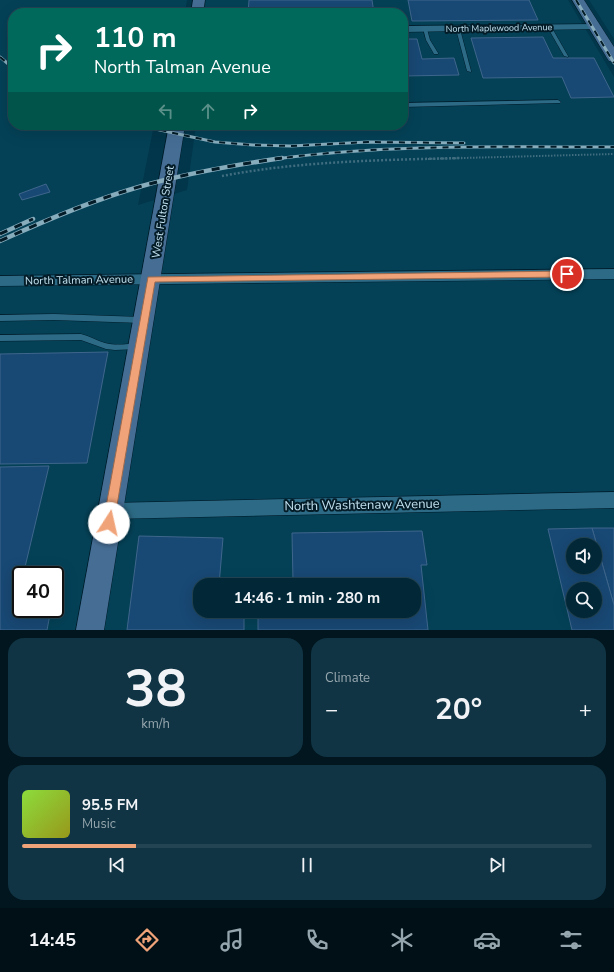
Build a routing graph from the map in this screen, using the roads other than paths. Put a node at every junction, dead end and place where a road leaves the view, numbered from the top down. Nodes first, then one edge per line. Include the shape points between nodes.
1 (578, 0) edge
2 (550, 28) junction
3 (595, 28) junction
4 (408, 29) edge
5 (425, 29) junction
6 (458, 29) junction
7 (436, 53) dead end
8 (566, 56) dead end
9 (614, 58) edge
10 (469, 71) dead end
11 (558, 102) dead end
12 (408, 104) edge
13 (176, 130) edge
14 (614, 274) edge
15 (151, 279) junction
16 (0, 281) edge
17 (0, 318) edge
18 (144, 320) junction
19 (0, 338) edge
20 (140, 346) junction
21 (614, 500) edge
22 (111, 511) junction
23 (90, 630) edge

1 - 3 street
2 - 3 street, North Maplewood Avenue
2 - 6 street, North Maplewood Avenue
2 - 8 lane
3 - 9 street
4 - 5 street, North Maplewood Avenue
5 - 6 street, North Maplewood Avenue
5 - 7 lane
6 - 10 lane
11 - 12 lane
13 - 15 street, West Fulton Street
14 - 15 street, North Talman Avenue
15 - 16 street, North Talman Avenue
15 - 18 street, West Fulton Street
17 - 18 lane
18 - 20 street, West Fulton Street
19 - 20 lane via 81,337 108,346
20 - 22 street, West Fulton Street
21 - 22 street, North Washtenaw Avenue
22 - 23 street, West Fulton Street

